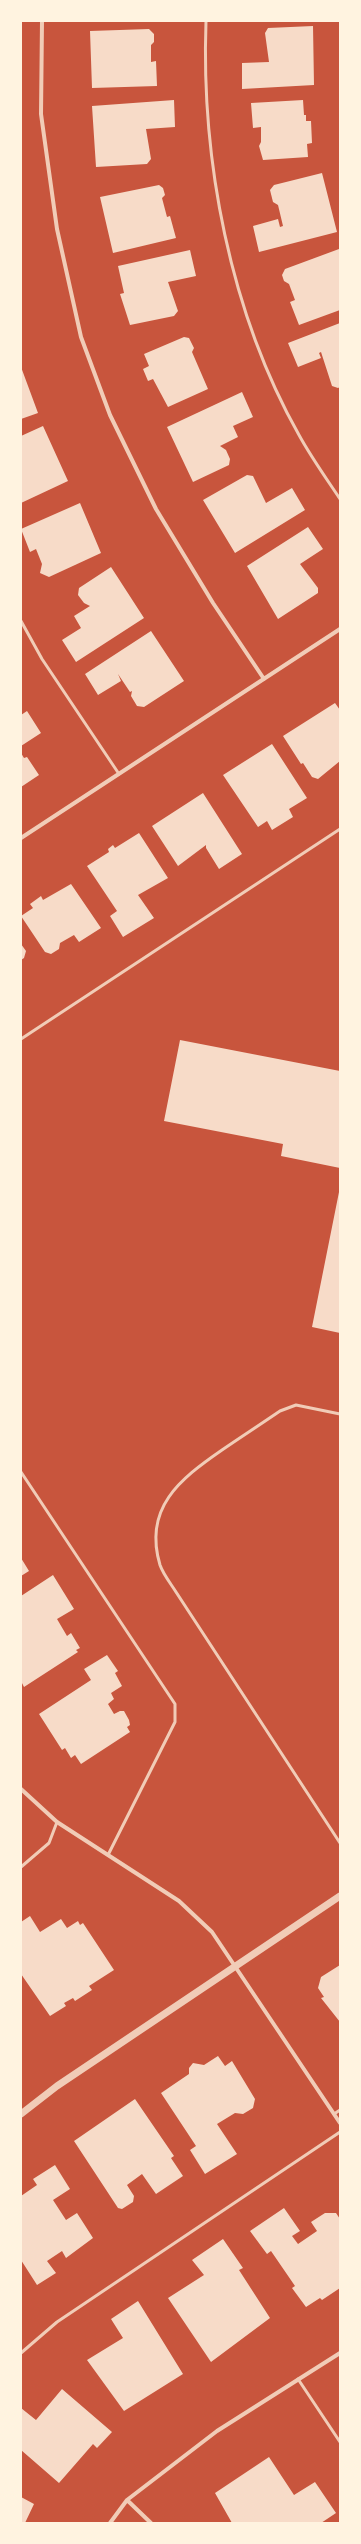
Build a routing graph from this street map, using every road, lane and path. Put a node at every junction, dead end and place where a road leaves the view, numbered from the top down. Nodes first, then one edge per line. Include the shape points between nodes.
1 (42, 21) edge
2 (206, 21) edge
3 (340, 499) edge
4 (21, 621) edge
5 (340, 629) edge
6 (264, 679) junction
7 (119, 774) junction
8 (340, 829) edge
9 (21, 838) edge
10 (21, 1039) edge
11 (340, 1414) edge
12 (21, 1472) edge
13 (21, 1790) edge
14 (57, 1822) junction
15 (340, 1843) edge
16 (108, 1855) junction
17 (21, 1867) edge
18 (340, 1896) edge
19 (235, 1966) junction
20 (340, 2110) edge
21 (21, 2114) edge
22 (334, 2114) junction
23 (340, 2123) edge
24 (340, 2132) edge
25 (21, 2353) edge
26 (340, 2353) edge
27 (298, 2379) junction
28 (340, 2442) edge
29 (126, 2500) junction
30 (110, 2523) edge
31 (151, 2523) edge

1 - 6 street via 41,114 56,229 82,337 110,415 156,509 213,603
2 - 3 lane via 208,128 220,213 236,280 265,363 285,406 299,435
4 - 7 lane via 42,659
5 - 6 street
6 - 7 street
7 - 9 street
8 - 10 lane
11 - 15 lane via 296,1405 280,1411 190,1472 171,1492 159,1515 156,1540 160,1566
12 - 16 lane via 175,1704 175,1722
13 - 14 street
14 - 16 street
14 - 17 lane via 49,1843
16 - 19 street via 180,1901 212,1932
18 - 19 street
19 - 21 street via 57,2086
19 - 22 street
20 - 22 lane
22 - 23 street
24 - 25 lane via 57,2322
26 - 27 street
27 - 28 lane
27 - 29 street via 217,2431
29 - 30 street
29 - 31 street

